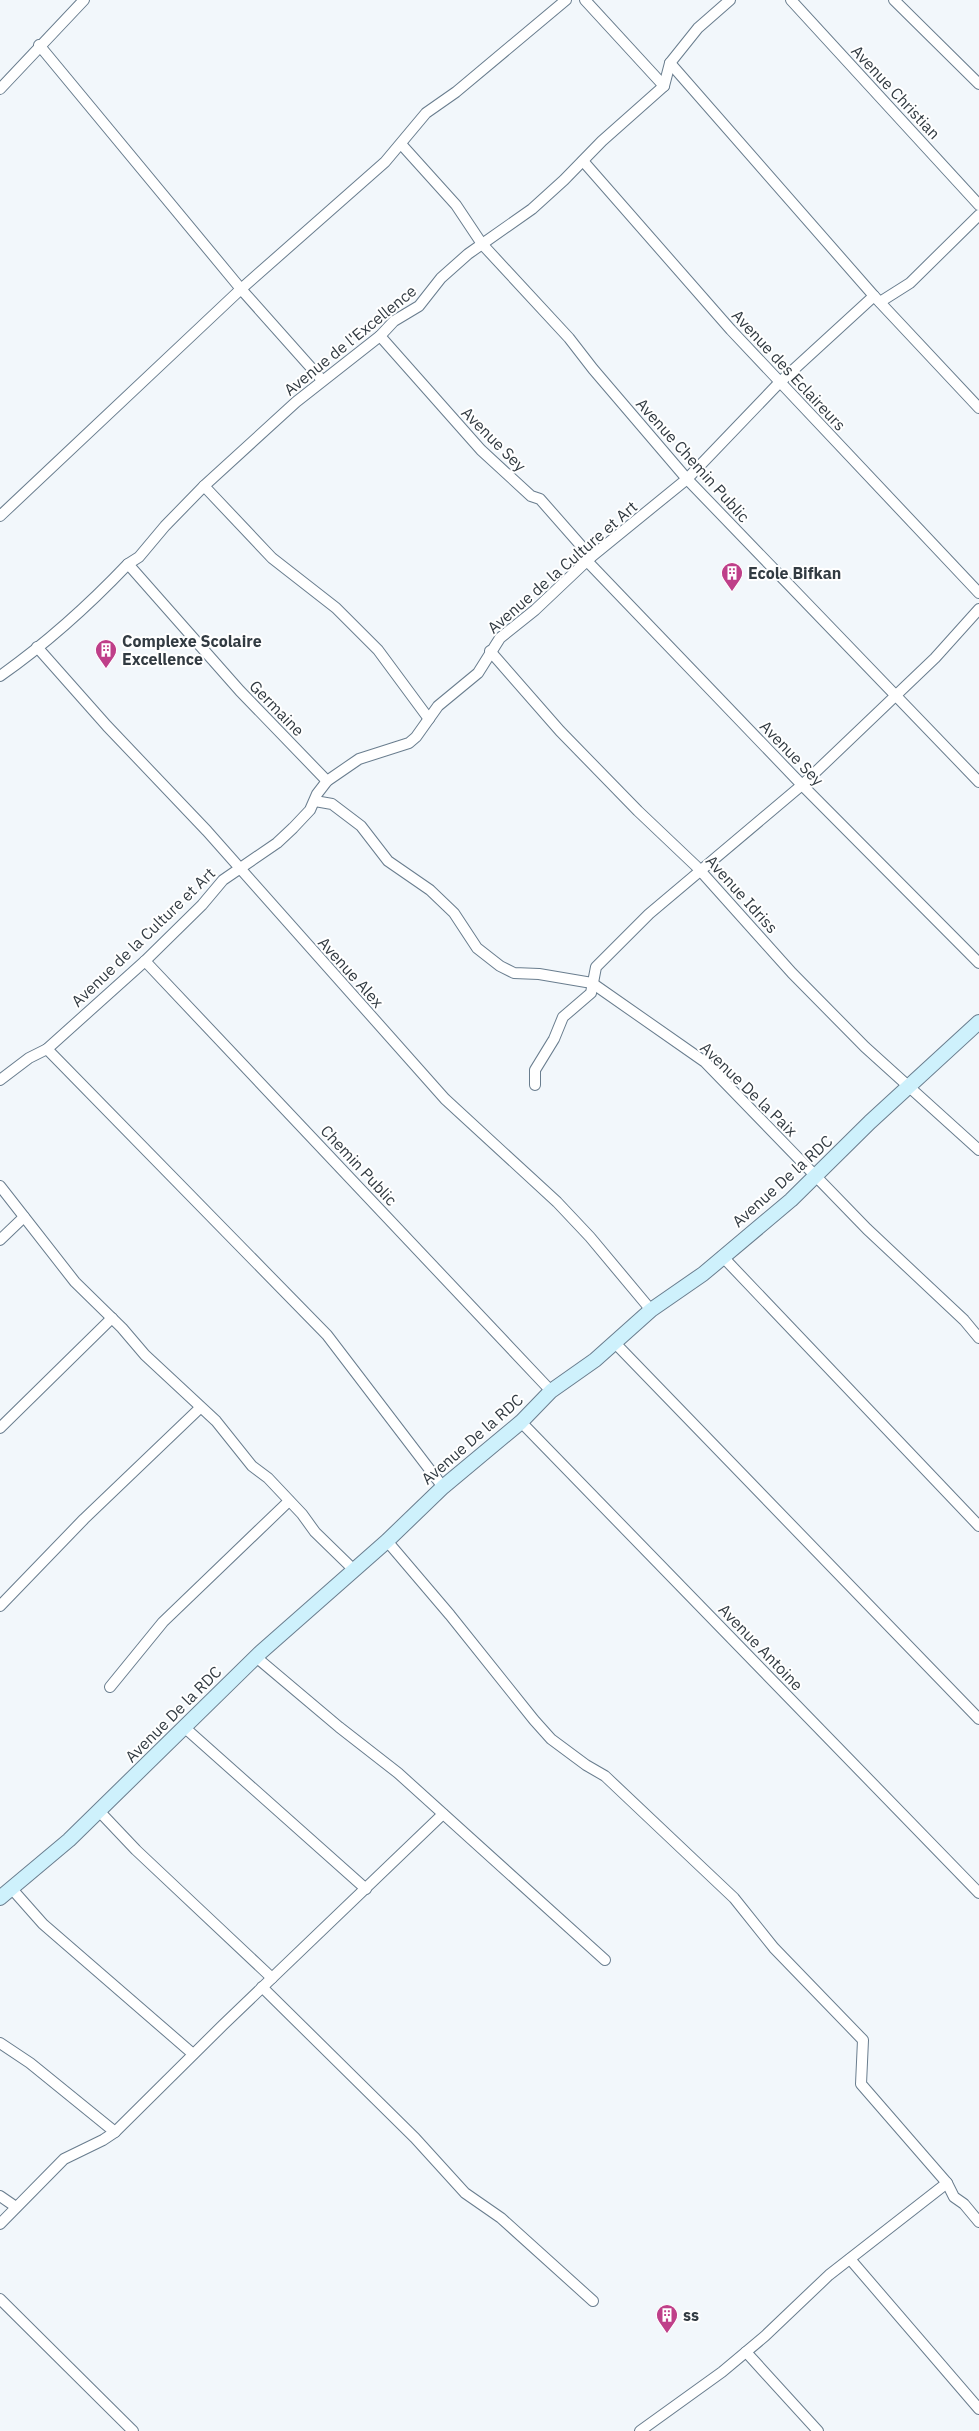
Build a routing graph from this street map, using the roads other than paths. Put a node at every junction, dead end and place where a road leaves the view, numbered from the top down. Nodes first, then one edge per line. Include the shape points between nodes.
1 (84, 0) edge
2 (566, 0) edge
3 (585, 0) edge
4 (730, 0) edge
5 (791, 0) edge
6 (901, 3) edge
7 (39, 45) junction
8 (670, 63) junction
9 (979, 84) edge
10 (664, 86) junction
11 (0, 88) edge
12 (401, 144) junction
13 (583, 161) junction
14 (979, 206) edge
15 (979, 215) edge
16 (482, 244) junction
17 (241, 289) junction
18 (877, 299) junction
19 (380, 336) junction
20 (322, 380) junction
21 (779, 383) junction
22 (979, 408) edge
23 (687, 480) junction
24 (204, 486) junction
25 (0, 516) edge
26 (589, 559) junction
27 (128, 564) junction
28 (979, 593) edge
29 (979, 609) edge
30 (37, 647) junction
31 (490, 651) junction
32 (0, 676) edge
33 (896, 694) junction
34 (428, 719) junction
35 (327, 781) junction
36 (979, 782) edge
37 (802, 785) junction
38 (315, 801) junction
39 (239, 870) junction
40 (701, 872) junction
41 (145, 961) junction
42 (979, 963) edge
43 (592, 983) junction
44 (979, 1022) edge
45 (47, 1050) junction
46 (0, 1080) edge
47 (535, 1085) dead end
48 (910, 1085) junction
49 (979, 1150) edge
50 (815, 1176) junction
51 (0, 1186) edge
52 (24, 1217) junction
53 (0, 1240) edge
54 (722, 1256) junction
55 (651, 1310) junction
56 (112, 1318) junction
57 (979, 1338) edge
58 (614, 1342) junction
59 (551, 1390) junction
60 (200, 1408) junction
61 (521, 1422) junction
62 (0, 1428) edge
63 (443, 1487) junction
64 (289, 1501) junction
65 (979, 1526) edge
66 (387, 1541) junction
67 (354, 1570) junction
68 (0, 1606) edge
69 (256, 1657) junction
70 (110, 1687) dead end
71 (979, 1719) edge
72 (184, 1727) junction
73 (99, 1811) junction
74 (443, 1814) junction
75 (12, 1889) junction
76 (366, 1889) junction
77 (979, 1893) edge
78 (0, 1898) edge
79 (605, 1960) dead end
80 (272, 1978) junction
81 (262, 1987) junction
82 (0, 2043) edge
83 (193, 2054) junction
84 (115, 2132) junction
85 (947, 2183) junction
86 (0, 2196) edge
87 (16, 2207) junction
88 (979, 2222) edge
89 (0, 2224) edge
90 (850, 2259) junction
91 (0, 2298) edge
92 (593, 2301) dead end
93 (746, 2352) junction
94 (979, 2409) edge
95 (133, 2431) edge
96 (640, 2431) edge
97 (818, 2431) edge

1 - 7 street
2 - 12 street via 461,89 426,113
3 - 10 street
4 - 8 street via 698,28
5 - 14 street, Avenue Christian
6 - 9 street
7 - 11 street
7 - 17 street
8 - 10 street
8 - 18 street
10 - 13 street, Avenue de l'Excellence
12 - 16 street, Avenue Chemin Public via 456,205
12 - 17 street via 371,175
13 - 16 street, Avenue de l'Excellence via 532,209
13 - 21 street, Avenue des Eclaireurs
15 - 18 street, Avenue de la Culture et Art via 910,282
16 - 19 street, Avenue de l'Excellence via 441,278 419,306 394,321
16 - 23 street, Avenue Chemin Public via 569,338
17 - 20 street
17 - 25 street
18 - 21 street, Avenue de la Culture et Art
18 - 22 street
19 - 20 street, Avenue de l'Excellence
19 - 26 street, Avenue Sey via 481,450 531,496 540,499
20 - 24 street, Avenue de l'Excellence
21 - 23 street, Avenue de la Culture et Art
21 - 28 street, Avenue des Eclaireurs
23 - 26 street, Avenue de la Culture et Art
23 - 33 street, Avenue Chemin Public
24 - 27 street, Avenue de l'Excellence
24 - 34 street via 272,558 336,608 378,650
26 - 31 street, Avenue de la Culture et Art via 500,638
26 - 37 street, Avenue Sey
27 - 30 street, Avenue de l'Excellence via 72,620 58,628 45,644
27 - 35 street, Germaine via 240,691
29 - 33 street via 935,658
30 - 32 street, Avenue de l'Excellence
30 - 39 street, Avenue Alex
31 - 34 street, Avenue de la Culture et Art via 478,673 449,696
31 - 40 street, Avenue Idriss via 591,763
33 - 36 street, Avenue Chemin Public
33 - 37 street
34 - 35 street, Avenue de la Culture et Art via 422,731 409,743 359,759
35 - 38 street, Avenue de la Culture et Art via 316,794
37 - 40 street
37 - 42 street, Avenue Sey
38 - 39 street, Avenue de la Culture et Art via 277,843
38 - 43 street via 332,804 360,826 388,862 430,890 454,913 474,944 500,966 514,973 546,974
39 - 41 street, Avenue de la Culture et Art via 224,880
39 - 55 street, Avenue Alex via 445,1099 557,1202
40 - 43 street via 672,892 596,967
40 - 48 street, Avenue Idriss via 792,973 865,1047
41 - 45 street, Avenue de la Culture et Art
41 - 59 street, Chemin Public
43 - 47 street via 591,994 563,1017 536,1070
43 - 50 street, Avenue De la Paix via 705,1062
44 - 48 street, Avenue De la RDC
45 - 46 street, Avenue de la Culture et Art via 29,1058
45 - 63 street via 327,1336
48 - 49 street, Avenue Idriss
48 - 50 street, Avenue De la RDC
50 - 54 street, Avenue De la RDC via 791,1200
50 - 57 street, Avenue De la Paix
51 - 52 street
52 - 53 street
52 - 56 street via 75,1282
54 - 55 street, Avenue De la RDC via 704,1274
54 - 65 street
55 - 58 street, Avenue De la RDC
56 - 60 street
56 - 62 street
58 - 59 street, Avenue De la RDC via 595,1360
58 - 71 street
59 - 61 street, Avenue De la RDC
60 - 64 street via 231,1438 252,1466
60 - 68 street via 84,1519
61 - 63 street, Avenue De la RDC
61 - 77 street, Avenue Antoine
63 - 66 street, Avenue De la RDC
64 - 67 street
64 - 70 street via 163,1622
66 - 67 street, Avenue De la RDC
66 - 85 street via 551,1739 605,1776 734,1898 774,1948 863,2040 861,2084
67 - 69 street, Avenue De la RDC
69 - 72 street, Avenue De la RDC
69 - 74 street
72 - 73 street, Avenue De la RDC
72 - 76 street
73 - 75 street, Avenue De la RDC
73 - 80 street
74 - 76 street
74 - 79 street
75 - 78 street, Avenue De la RDC
75 - 83 street via 43,1924
76 - 80 street
80 - 81 street
81 - 83 street
81 - 92 street via 416,2138 465,2193 500,2218
82 - 84 street
83 - 84 street
84 - 87 street via 64,2159
85 - 88 street via 954,2197
85 - 90 street
86 - 87 street
87 - 89 street
90 - 93 street via 829,2274
90 - 94 street
91 - 95 street
93 - 96 street
93 - 97 street

